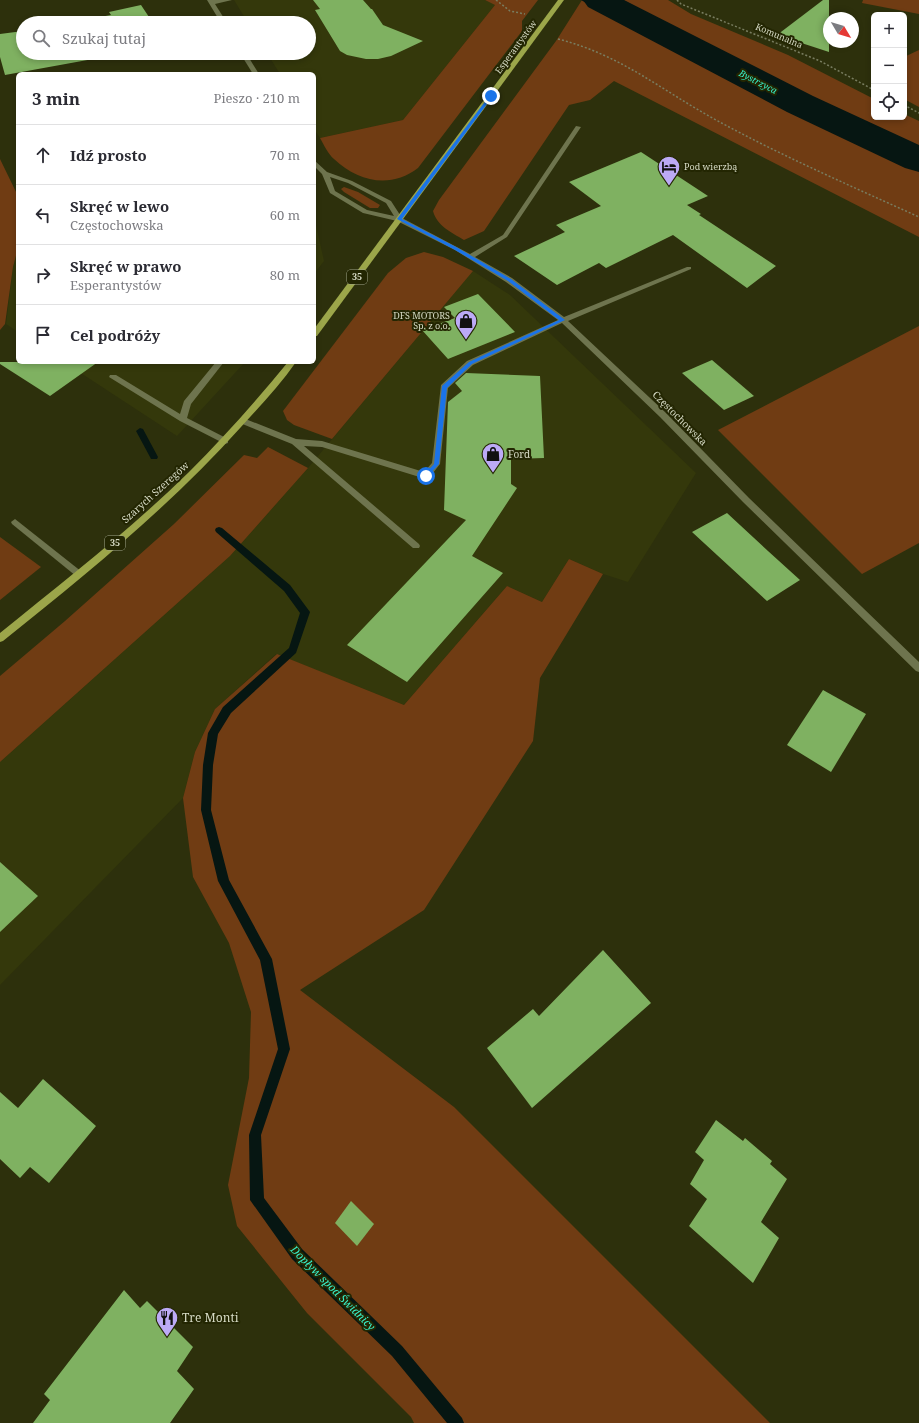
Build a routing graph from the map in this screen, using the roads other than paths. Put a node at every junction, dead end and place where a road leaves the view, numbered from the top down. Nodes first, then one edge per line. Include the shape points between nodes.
1 (229, 0) edge
2 (561, 0) edge
3 (211, 1) edge
4 (220, 16) edge
5 (247, 60) edge
6 (255, 72) edge
7 (578, 127) dead end
8 (316, 165) edge
9 (322, 174) junction
10 (399, 219) junction
11 (469, 257) junction
12 (689, 268) dead end
13 (562, 320) junction
14 (316, 331) edge
15 (218, 364) edge
16 (290, 364) edge
17 (113, 377) dead end
18 (183, 419) junction
19 (243, 421) junction
20 (225, 441) junction
21 (295, 442) junction
22 (15, 522) dead end
23 (416, 546) dead end
24 (79, 574) junction
25 (0, 638) edge
26 (919, 668) edge

1 - 3 street
2 - 10 main road, Esperantystów / 35
3 - 4 street
5 - 6 street
7 - 11 street via 505,236
8 - 9 street
9 - 10 street via 350,182 389,202
9 - 10 street via 332,192 365,212
10 - 11 street, Częstochowska
10 - 14 main road, 35
11 - 13 street, Częstochowska via 509,280
12 - 13 street
13 - 21 street via 470,363 444,387 436,464 426,476 322,444
13 - 26 street, Częstochowska via 663,415 746,500
15 - 18 street via 186,403
16 - 19 main road, Szarych Szeregów / 35
17 - 18 street
18 - 20 street
19 - 20 main road, Szarych Szeregów / 35
19 - 21 street
20 - 24 main road, Szarych Szeregów / 35 via 158,506
21 - 23 street
22 - 24 street
24 - 25 main road, Szarych Szeregów / 35

